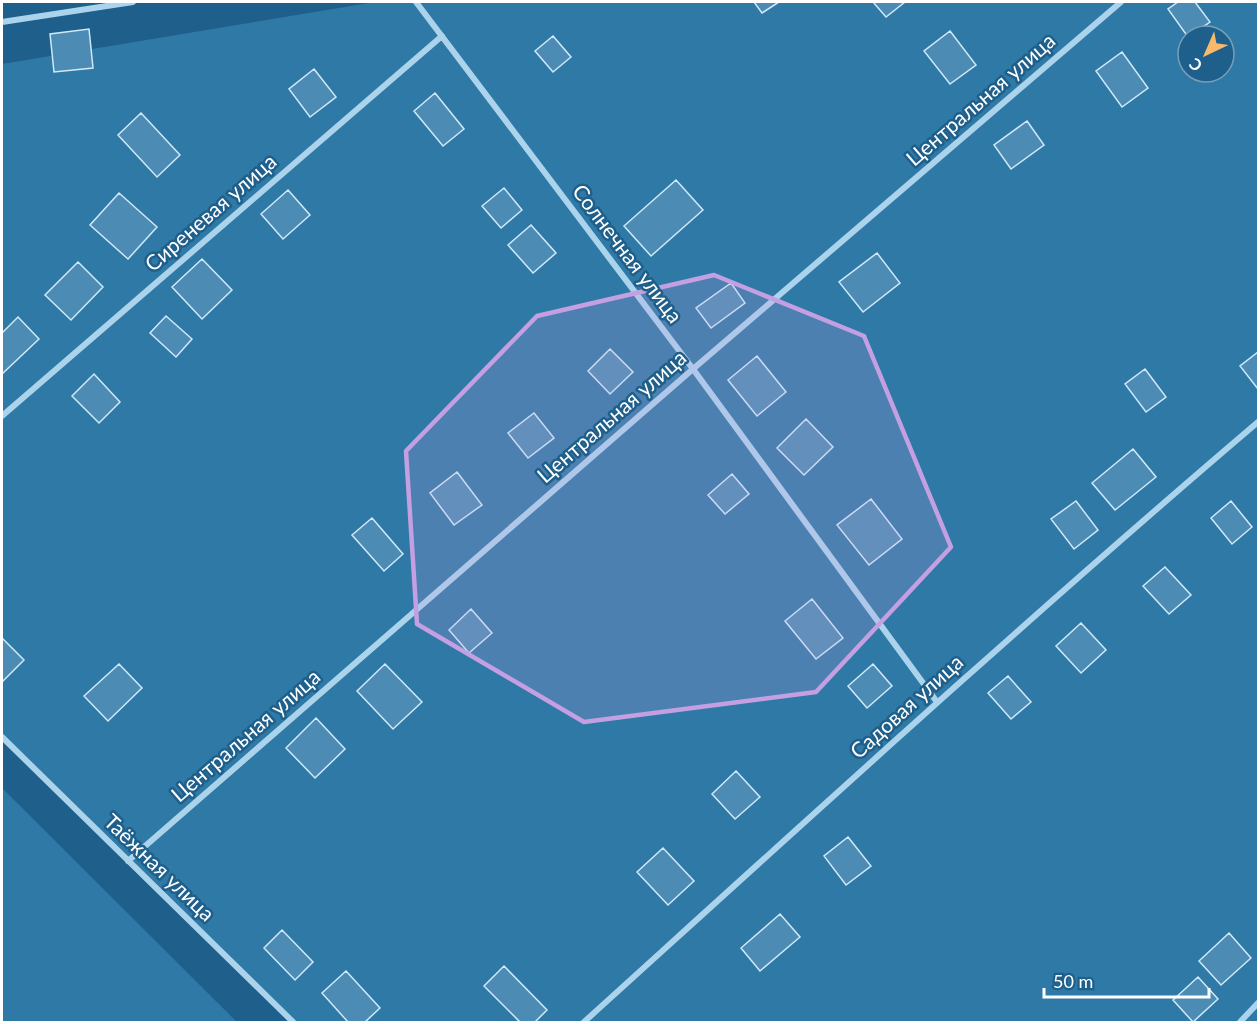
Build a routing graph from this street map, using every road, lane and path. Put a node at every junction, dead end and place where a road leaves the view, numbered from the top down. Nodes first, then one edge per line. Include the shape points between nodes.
1 (133, 2) edge
2 (416, 2) edge
3 (1121, 2) edge
4 (2, 22) edge
5 (442, 36) junction
6 (693, 369) junction
7 (2, 416) edge
8 (1258, 422) edge
9 (937, 702) junction
10 (2, 737) edge
11 (128, 861) junction
12 (1258, 1003) edge
13 (293, 1023) edge
14 (584, 1023) edge
15 (1240, 1023) edge

1 - 4 street
2 - 5 street, Солнечная улица
3 - 6 street, Центральная улица
5 - 6 street, Солнечная улица
5 - 7 street, Сиреневая улица
6 - 9 street, Солнечная улица
6 - 11 street, Центральная улица
8 - 9 street, Садовая улица
9 - 14 street, Садовая улица
10 - 11 street, Таёжная улица
11 - 13 street, Таёжная улица
12 - 15 street

